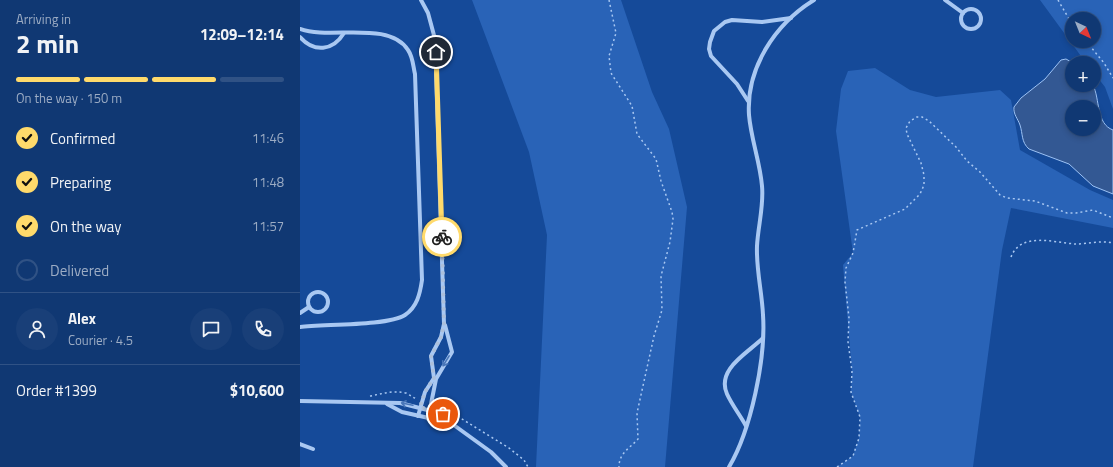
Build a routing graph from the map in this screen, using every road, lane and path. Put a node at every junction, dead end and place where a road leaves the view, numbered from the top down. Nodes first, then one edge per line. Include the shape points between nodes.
1 (421, 0) edge
2 (609, 0) edge
3 (814, 0) edge
4 (945, 0) edge
5 (1058, 0) edge
6 (1065, 12) edge
7 (963, 13) junction
8 (791, 18) junction
9 (300, 29) edge
10 (344, 33) junction
11 (300, 37) edge
12 (1092, 48) edge
13 (1113, 78) edge
14 (749, 102) junction
15 (1113, 218) edge
16 (1113, 243) edge
17 (1011, 257) dead end
18 (309, 307) junction
19 (300, 313) edge
20 (444, 324) junction
21 (300, 327) edge
22 (763, 337) junction
23 (300, 401) edge
24 (387, 404) junction
25 (420, 407) junction
26 (431, 411) junction
27 (418, 416) junction
28 (428, 419) junction
29 (451, 423) junction
30 (746, 426) junction
31 (300, 444) edge
32 (313, 449) dead end
33 (506, 467) edge
34 (619, 467) edge
35 (729, 467) edge
36 (837, 467) edge

1 - 20 street via 428,13 435,39
2 - 34 path via 616,33 609,56 611,73 632,106 636,134 656,158 673,218 661,276 662,310 637,413 638,439 622,453
3 - 8 street
4 - 7 street
5 - 6 path
7 - 7 street via 961,19 965,27 974,29 979,25 978,12 972,9
8 - 14 street via 773,38 764,53 750,87
8 - 14 street via 762,22 732,20 714,31 709,49 711,56 737,84
9 - 10 street
10 - 11 street via 334,45 326,48 316,48
10 - 21 street via 391,36 404,44 412,58 415,74 422,280 420,296 404,315 392,320
12 - 13 path
14 - 22 street via 751,132 761,172 763,201 757,246
15 - 36 path via 1093,210 1066,213 1035,201 1000,195 929,120 917,117 910,122 906,134 922,163 924,185 920,194 905,209 858,230 853,253 846,268 851,392 860,417 860,426 853,456
16 - 17 path via 1076,244 1033,240 1014,250
18 - 18 street via 317,313 324,311 328,305 328,298 323,293 313,293 309,297
18 - 19 street
20 - 25 street via 441,337 431,356 434,378 425,392
20 -> 26 street via 452,352 436,379
22 - 30 street via 759,377
22 - 30 street via 730,368 725,380 724,387 728,396
23 - 24 street
25 -> 24 street via 400,403
24 - 27 street via 402,412
25 - 26 street
25 - 27 street
26 - 28 street
26 - 29 street via 443,414
27 - 28 street
28 - 29 street
29 - 33 street via 491,452
30 - 35 street
31 - 32 street

